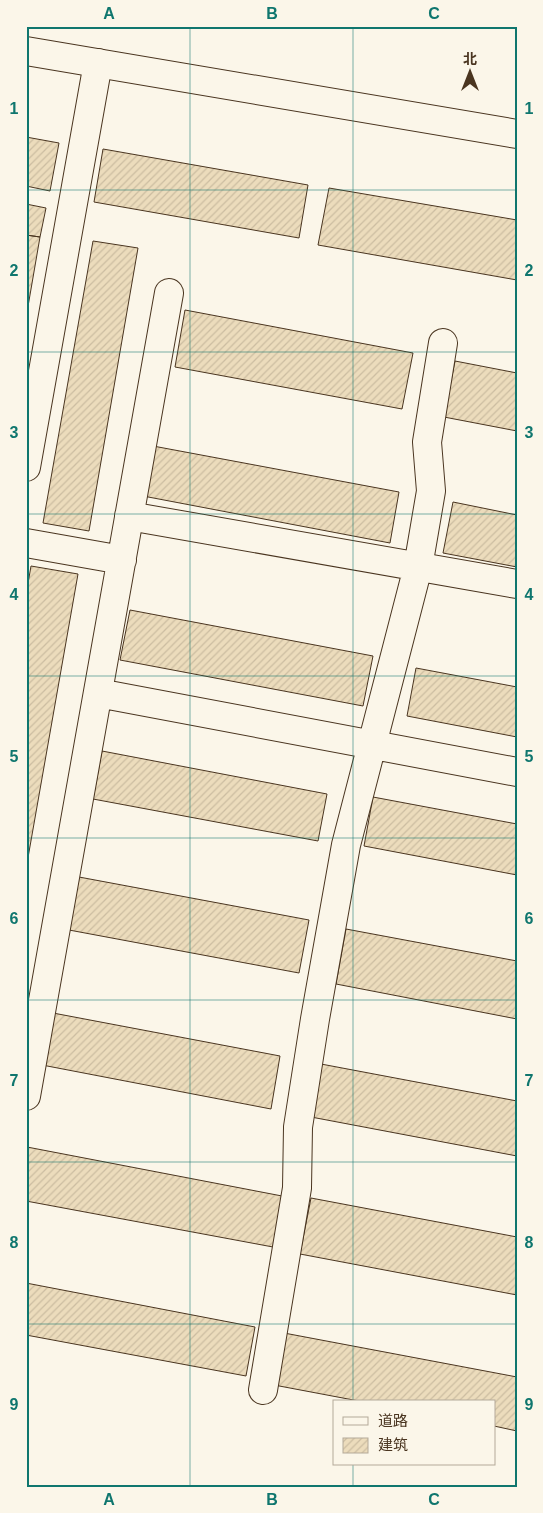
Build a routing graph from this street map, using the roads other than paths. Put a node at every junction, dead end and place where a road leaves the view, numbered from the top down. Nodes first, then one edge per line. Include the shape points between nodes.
1 (26, 51) edge
2 (98, 63) junction
3 (517, 134) edge
4 (169, 293) dead end
5 (443, 343) dead end
6 (26, 466) edge
7 (129, 516) junction
8 (26, 544) edge
9 (122, 560) junction
10 (418, 567) junction
11 (517, 584) edge
12 (98, 694) junction
13 (372, 745) junction
14 (517, 772) edge
15 (26, 1096) edge
16 (263, 1390) dead end

1 - 2 main road
2 - 3 main road
2 - 6 main road
4 - 7 main road
5 - 10 main road via 427,442 431,491
7 - 9 main road
7 - 10 main road
8 - 9 main road
9 - 12 main road
10 - 11 main road
10 - 13 main road
12 - 13 main road
12 - 15 main road
13 - 14 main road
13 - 16 main road via 346,845 315,1018 298,1127 296,1188

